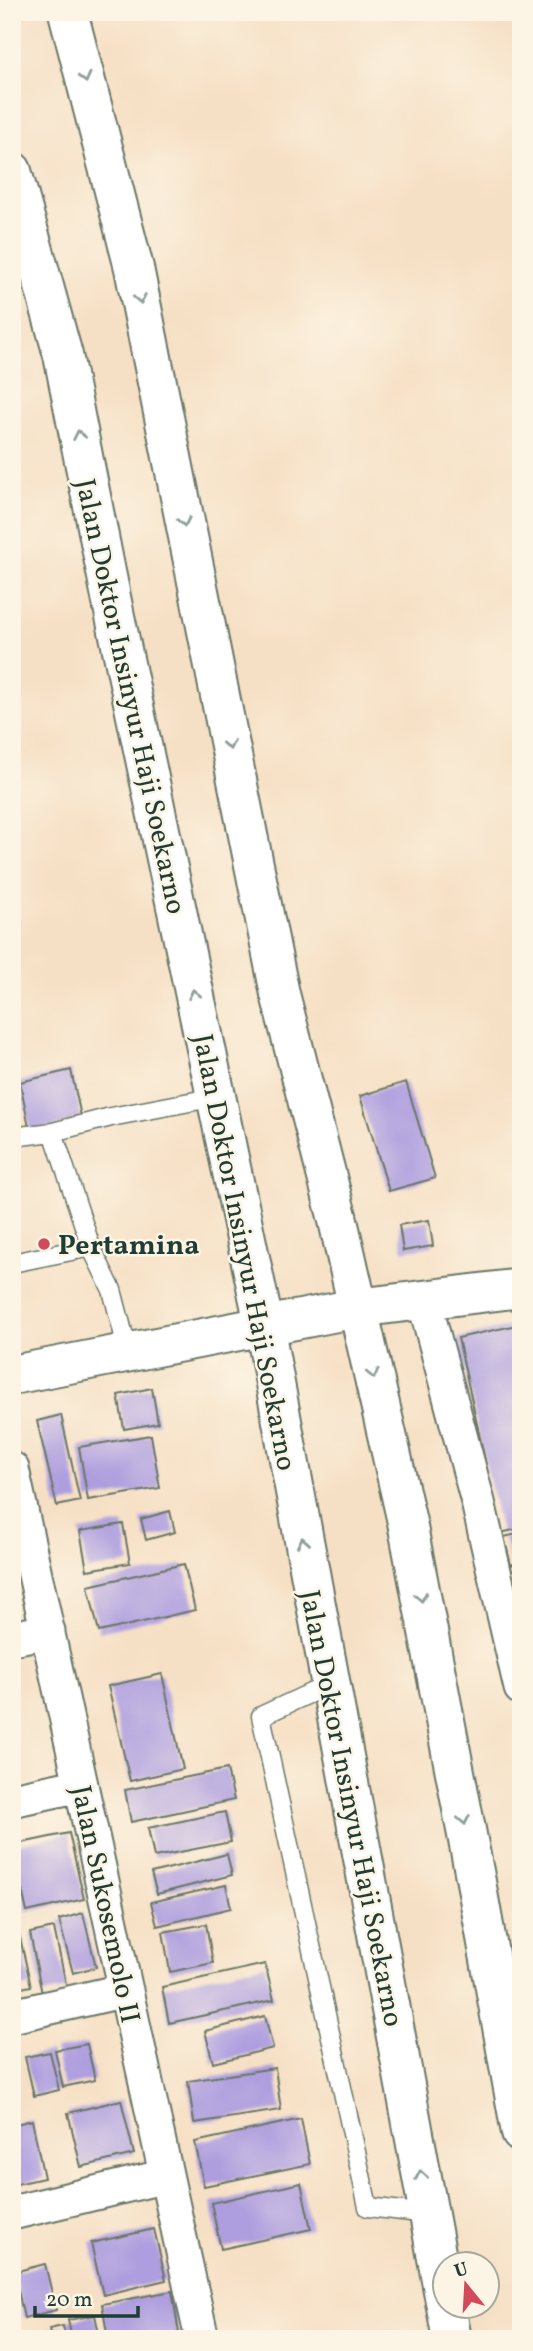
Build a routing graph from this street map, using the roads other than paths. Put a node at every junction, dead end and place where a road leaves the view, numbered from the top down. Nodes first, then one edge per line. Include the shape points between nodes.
1 (68, 12) edge
2 (12, 171) edge
3 (216, 1097) junction
4 (53, 1132) junction
5 (12, 1137) edge
6 (91, 1247) junction
7 (12, 1263) edge
8 (521, 1288) edge
9 (425, 1300) junction
10 (357, 1308) junction
11 (264, 1324) junction
12 (128, 1351) junction
13 (12, 1375) edge
14 (12, 1469) edge
15 (48, 1631) junction
16 (12, 1638) edge
17 (330, 1684) junction
18 (521, 1688) edge
19 (81, 1785) junction
20 (12, 1800) edge
21 (126, 1990) junction
22 (12, 2016) edge
23 (521, 2133) edge
24 (166, 2176) junction
25 (12, 2213) edge
26 (428, 2214) junction
27 (202, 2339) edge
28 (452, 2339) edge

1 -> 10 main road via 134,268 280,994
3 -> 2 main road, Jalan Doktor Insinyur Haji Soekarno via 63,355
3 - 4 lane
3 - 11 main road, Jalan Doktor Insinyur Haji Soekarno
4 - 5 lane
4 - 6 lane
6 - 7 lane
6 - 12 lane via 112,1290
8 - 9 main road
9 - 10 main road
9 - 18 street
10 - 11 main road
10 -> 23 main road via 407,1522
11 - 12 main road
17 -> 11 main road, Jalan Doktor Insinyur Haji Soekarno
12 - 13 main road
14 - 15 street, Jalan Sukosemolo II
15 - 16 street
15 - 19 street, Jalan Sukosemolo II
26 -> 17 main road, Jalan Doktor Insinyur Haji Soekarno
17 - 26 lane via 261,1716 368,2207
19 - 20 street
19 - 21 street, Jalan Sukosemolo II
21 - 22 street
21 - 24 street, Jalan Sukosemolo II
24 - 25 street
24 - 27 street, Jalan Sukosemolo II
26 - 28 main road, Jalan Doktor Insinyur Haji Soekarno

